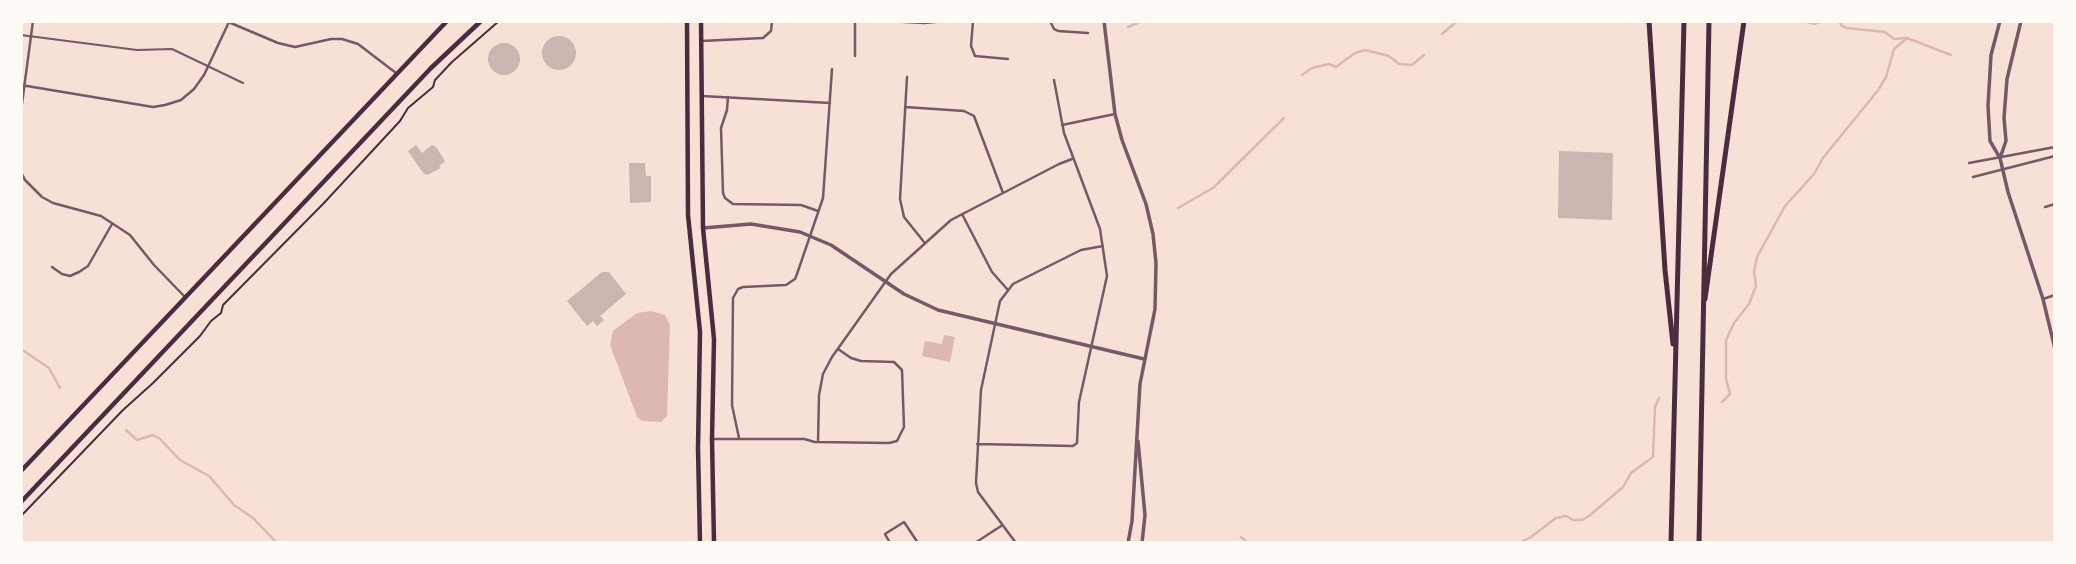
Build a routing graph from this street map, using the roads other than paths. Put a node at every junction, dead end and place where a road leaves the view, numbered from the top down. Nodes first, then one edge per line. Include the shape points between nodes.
1 (33, 21) edge
2 (447, 21) edge
3 (481, 21) edge
4 (687, 21) edge
5 (701, 21) edge
6 (772, 21) edge
7 (856, 21) edge
8 (886, 21) edge
9 (946, 21) edge
10 (973, 21) edge
11 (1050, 21) edge
12 (1104, 21) edge
13 (1649, 21) edge
14 (1684, 21) edge
15 (1709, 21) edge
16 (1744, 21) edge
17 (2000, 21) edge
18 (2021, 21) edge
19 (227, 22) edge
20 (1088, 33) dead end
21 (21, 35) edge
22 (30, 37) junction
23 (701, 41) junction
24 (855, 56) dead end
25 (1008, 59) dead end
26 (208, 66) junction
27 (832, 69) dead end
28 (396, 73) junction
29 (907, 77) dead end
30 (1054, 80) dead end
31 (243, 83) dead end
32 (22, 85) edge
33 (702, 96) junction
34 (728, 97) junction
35 (830, 103) junction
36 (905, 107) junction
37 (21, 111) edge
38 (1115, 114) junction
39 (1062, 125) junction
40 (2055, 147) edge
41 (2055, 156) edge
42 (2000, 158) junction
43 (1072, 159) junction
44 (1969, 163) dead end
45 (2002, 170) junction
46 (21, 172) edge
47 (1973, 177) dead end
48 (26, 182) junction
49 (21, 185) edge
50 (1003, 193) junction
51 (2055, 204) edge
52 (2045, 207) dead end
53 (818, 211) junction
54 (962, 214) junction
55 (112, 225) junction
56 (703, 228) junction
57 (809, 235) junction
58 (924, 242) junction
59 (1102, 246) junction
60 (52, 267) dead end
61 (886, 281) junction
62 (1007, 289) junction
63 (2055, 295) edge
64 (185, 297) junction
65 (2043, 299) junction
66 (1702, 323) junction
67 (994, 324) junction
68 (1091, 347) junction
69 (837, 349) junction
70 (2055, 349) edge
71 (1144, 359) junction
72 (1676, 368) junction
73 (1136, 432) junction
74 (739, 438) junction
75 (712, 439) junction
76 (818, 442) junction
77 (977, 444) junction
78 (21, 471) edge
79 (21, 502) edge
80 (1001, 526) junction
81 (700, 543) edge
82 (714, 543) edge
83 (890, 543) edge
84 (918, 543) edge
85 (975, 543) edge
86 (1016, 543) edge
87 (1128, 543) edge
88 (1142, 543) edge
89 (1671, 543) edge
90 (1699, 543) edge

1 - 22 street
2 - 28 main road
3 - 79 main road via 431,68
4 - 81 main road via 689,233 700,332
5 - 23 main road
6 - 23 street via 763,38
7 - 24 street
8 - 9 street
10 - 25 street via 975,56
11 - 20 street via 1058,31
12 - 38 street
13 - 72 highway
14 - 72 highway
15 - 66 highway
16 - 66 highway
17 - 42 street via 1991,55 1988,106 1990,142
18 - 42 street via 2007,79 2006,141
19 - 26 street
19 - 28 street via 295,47 342,39 358,44
21 - 22 lane
22 - 26 lane via 137,50 172,49
22 - 32 street
23 - 33 main road
26 - 31 lane
26 - 32 street via 181,100 153,107
27 - 35 street
28 - 64 main road
29 - 36 street
30 - 39 street
32 - 37 street
33 - 34 street
33 - 56 main road
34 - 35 street
34 - 53 street via 721,128 725,198 733,204 801,205
35 - 53 street via 825,187
36 - 50 street via 964,111 974,116
36 - 58 street via 900,199 904,217
38 - 39 street
38 - 71 street via 1153,234 1155,309
39 - 43 street
40 - 42 street
41 - 45 street
42 - 44 street
42 - 45 street
43 - 50 street
43 - 59 street via 1094,210
45 - 47 street
45 - 65 street
46 - 48 street
48 - 49 lane
48 - 55 street via 53,203 101,216
50 - 54 street
51 - 52 street
53 - 57 street
54 - 58 street
54 - 62 street via 992,272
55 - 60 street via 88,266 70,276
55 - 64 street via 130,235
56 - 57 street via 762,224
56 - 75 main road via 714,339
57 - 61 street
57 - 74 street via 790,283 748,285 738,289 733,298 732,405
58 - 61 street
59 - 62 street via 1081,250
59 - 68 street via 1107,283
61 - 67 street via 930,307
61 - 69 street
62 - 67 street
63 - 65 street
64 - 78 main road
65 - 70 street
66 - 90 highway
67 - 68 street
67 - 77 street via 981,390
68 - 71 street
68 - 77 street via 1079,401 1076,445
69 - 76 street via 820,385
69 - 76 street via 861,361 898,365 904,375 902,432 889,443
71 - 73 street
72 - 89 highway
73 - 87 street
73 - 88 street via 1145,515
74 - 75 street
74 - 76 street
75 - 82 main road
77 - 80 street via 978,492
80 - 85 street
80 - 86 street
83 - 84 street via 885,534 904,522

